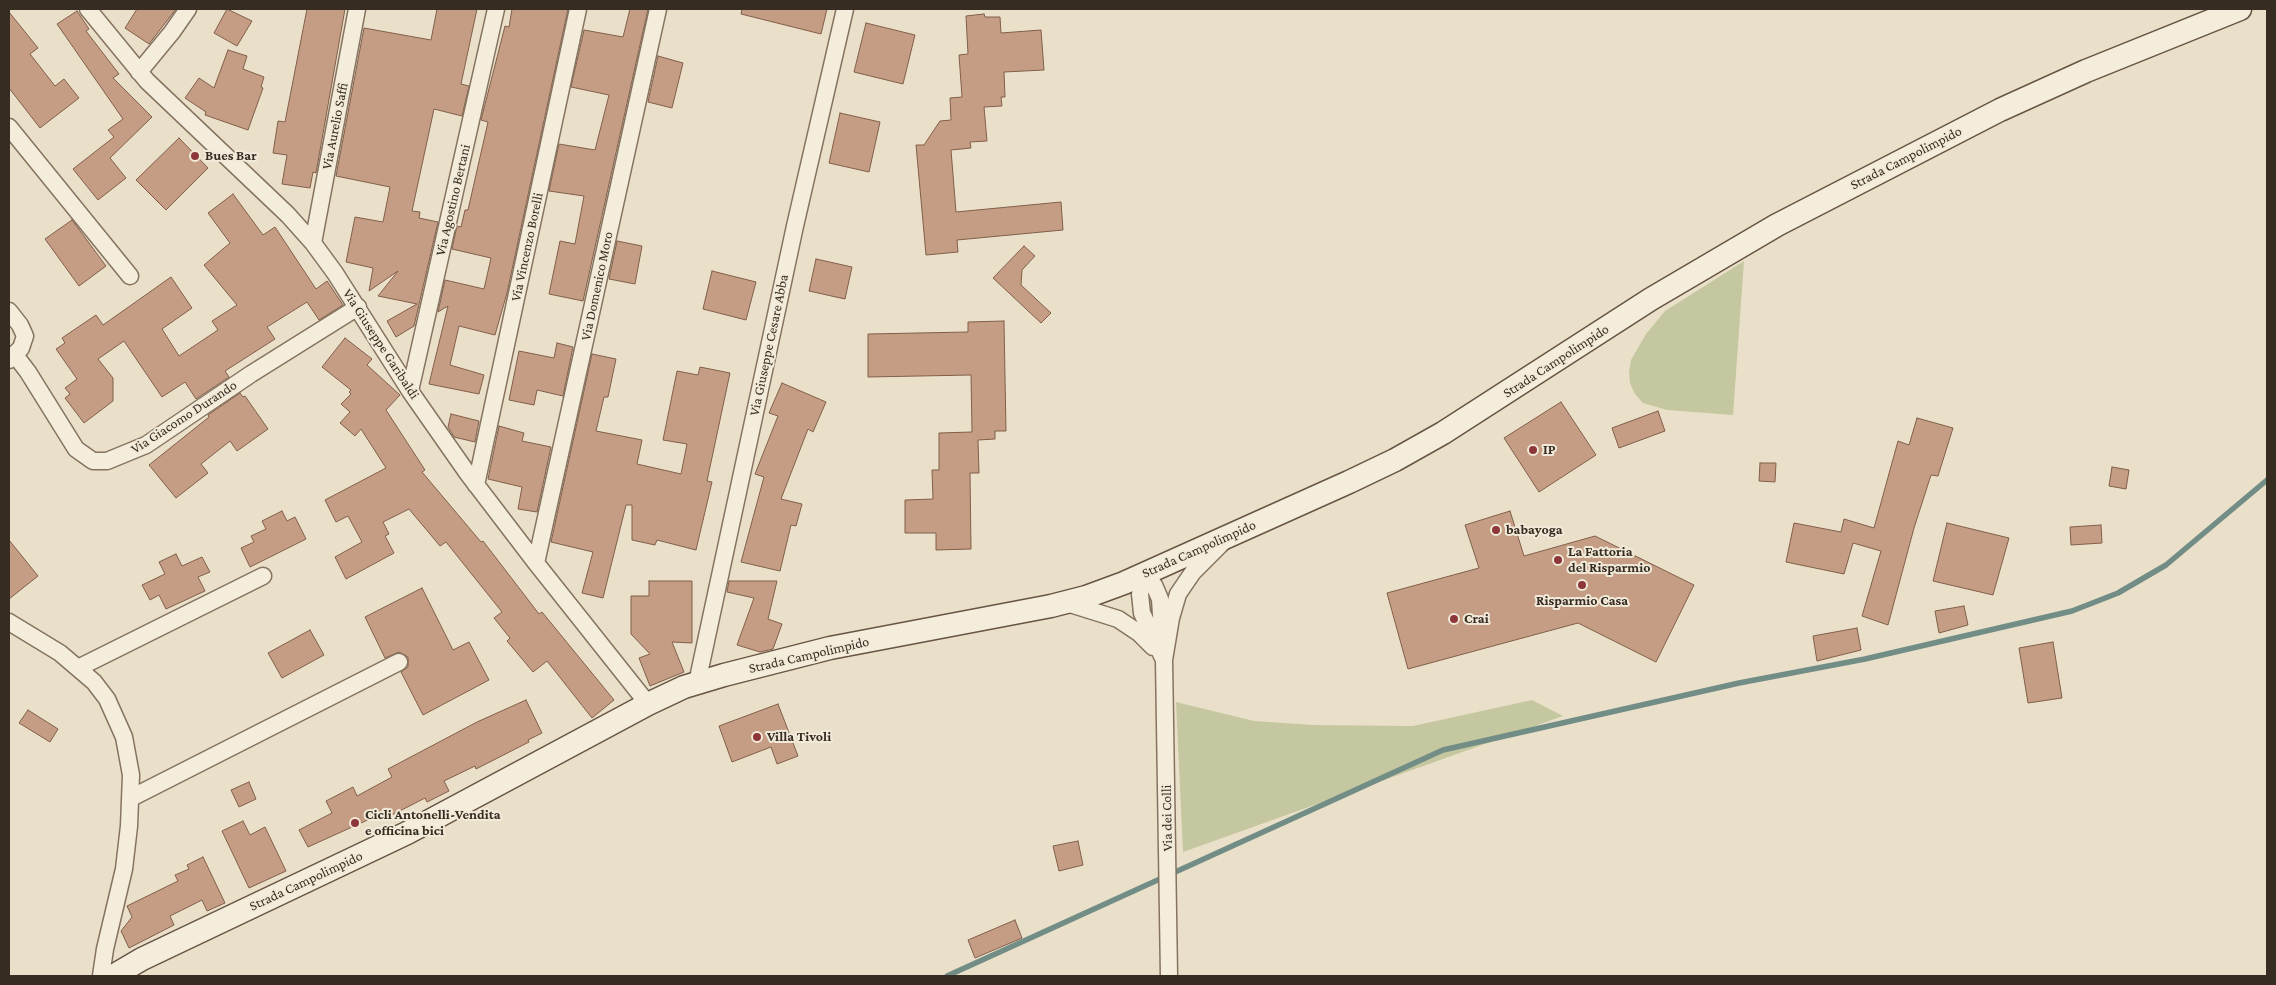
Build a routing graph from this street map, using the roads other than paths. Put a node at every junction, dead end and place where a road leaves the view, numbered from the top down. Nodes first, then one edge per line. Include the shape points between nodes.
1 (88, 9) edge
2 (188, 9) edge
3 (357, 9) edge
4 (496, 9) edge
5 (578, 9) edge
6 (658, 9) edge
7 (845, 9) edge
8 (2240, 9) edge
9 (139, 72) junction
10 (9, 128) edge
11 (313, 243) junction
12 (130, 276) dead end
13 (358, 307) junction
14 (9, 311) edge
15 (12, 358) edge
16 (410, 391) junction
17 (476, 485) junction
18 (1231, 535) junction
19 (536, 563) junction
20 (1144, 573) junction
21 (264, 576) dead end
22 (1067, 603) junction
23 (9, 622) edge
24 (1164, 660) junction
25 (399, 662) dead end
26 (78, 668) junction
27 (697, 683) junction
28 (648, 704) junction
29 (131, 798) junction
30 (101, 976) edge
31 (113, 976) edge
32 (1169, 976) edge

1 - 9 street, Via Giuseppe Garibaldi
2 - 9 street
3 - 11 street, Via Aurelio Saffi
4 - 16 street, Via Agostino Bertani
5 - 17 street, Via Vincenzo Borelli
6 - 19 street, Via Domenico Moro
7 - 27 street, Via Giuseppe Cesare Abba
8 - 18 street, Strada Campolimpido via 2086,71 2000,110 1776,226 1674,284 1420,446 1358,478
9 - 11 street, Via Giuseppe Garibaldi
10 - 12 street
11 - 13 street, Via Giuseppe Garibaldi
13 - 15 street, Via Giacomo Durando via 146,445 106,461 93,461 76,449 28,372
13 - 16 street, Via Giuseppe Garibaldi
14 - 15 street via 25,336 24,344
16 - 17 street, Via Giuseppe Garibaldi
17 - 19 street, Via Giuseppe Garibaldi
18 - 20 street, Strada Campolimpido
18 - 24 street, Via dei Colli via 1193,572 1178,594
19 - 28 street, Via Giuseppe Garibaldi
20 - 22 street, Strada Campolimpido
20 - 24 street, Via dei Colli via 1140,594 1142,613
21 - 26 street
22 - 24 street via 1125,623 1145,638
22 - 27 street, Strada Campolimpido via 830,648
23 - 26 street via 41,640
24 - 32 street, Via dei Colli
25 - 29 street
26 - 29 street via 104,694 122,729 130,765
27 - 28 street, Strada Campolimpido
28 - 31 street, Strada Campolimpido via 407,833 142,959
29 - 30 street via 124,869

